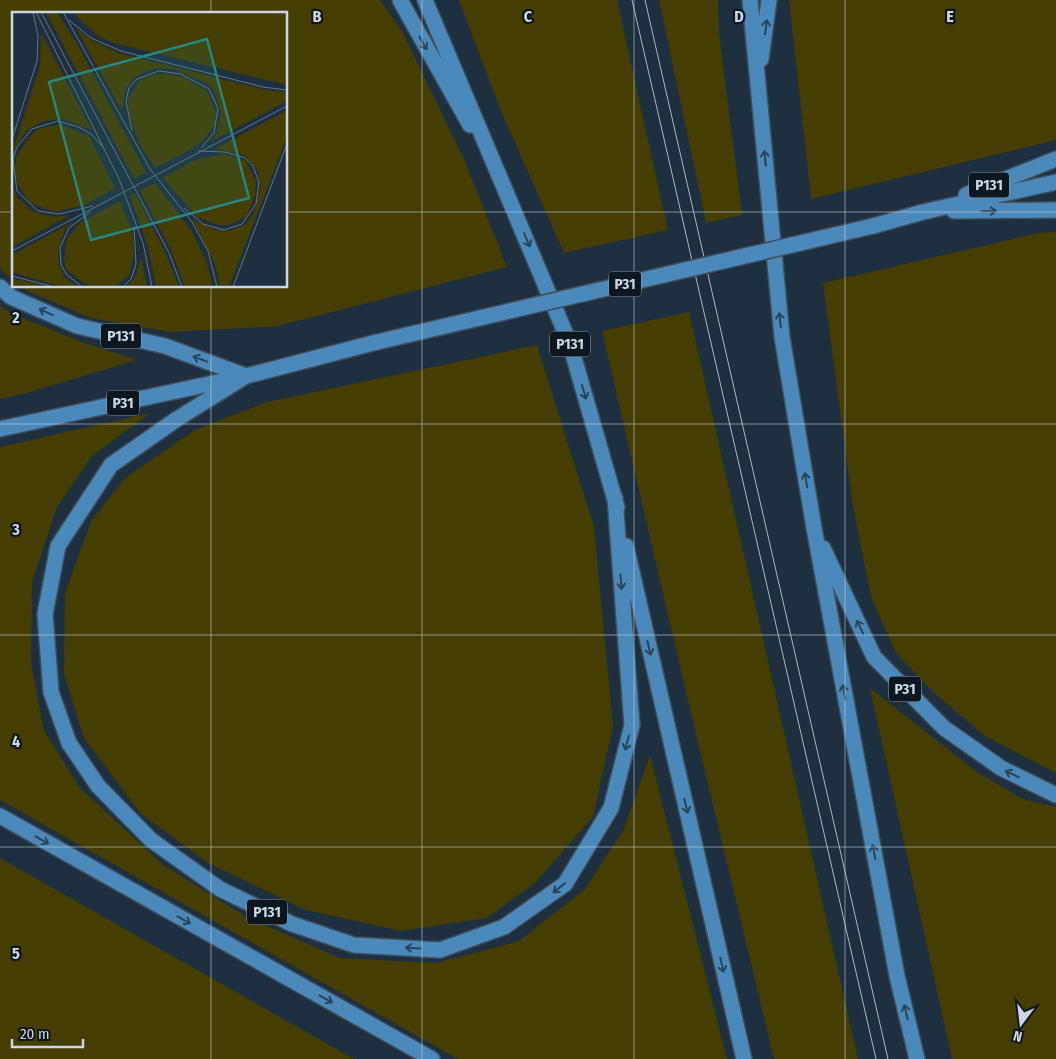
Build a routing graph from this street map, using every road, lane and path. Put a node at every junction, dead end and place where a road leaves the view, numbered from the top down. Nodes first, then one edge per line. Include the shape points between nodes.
1 (400, 0) edge
2 (425, 0) edge
3 (750, 0) edge
4 (769, 0) edge
5 (758, 88) junction
6 (1056, 159) edge
7 (1056, 182) edge
8 (509, 195) junction
9 (1056, 210) edge
10 (923, 212) junction
11 (0, 287) edge
12 (246, 376) junction
13 (0, 429) edge
14 (615, 498) junction
15 (814, 528) junction
16 (1056, 795) edge
17 (0, 816) edge
18 (432, 1059) edge
19 (744, 1059) edge
20 (917, 1059) edge

1 -> 8 main road, Р131
2 - 8 main road, Р131
3 - 5 main road, Р31
5 -> 4 main road
15 -> 5 main road, Р31 via 782,337
6 - 10 main road, Р131
7 - 10 main road
8 -> 14 main road, Р131 via 570,344
10 -> 9 main road, Р31
10 - 12 main road, Р31, bridge
12 -> 11 main road, Р131 via 165,346 77,326 11,297
12 - 13 main road, Р31
14 -> 12 main road, Р131 via 632,725 611,808 565,884 504,927 440,950 354,946 292,924 220,889 151,840 98,786 69,743 51,692 45,614 58,546 111,466
14 -> 19 main road, Р131
16 -> 15 main road, Р31 via 1001,768 944,728 874,657
20 -> 15 main road via 897,976
17 -> 18 main road

